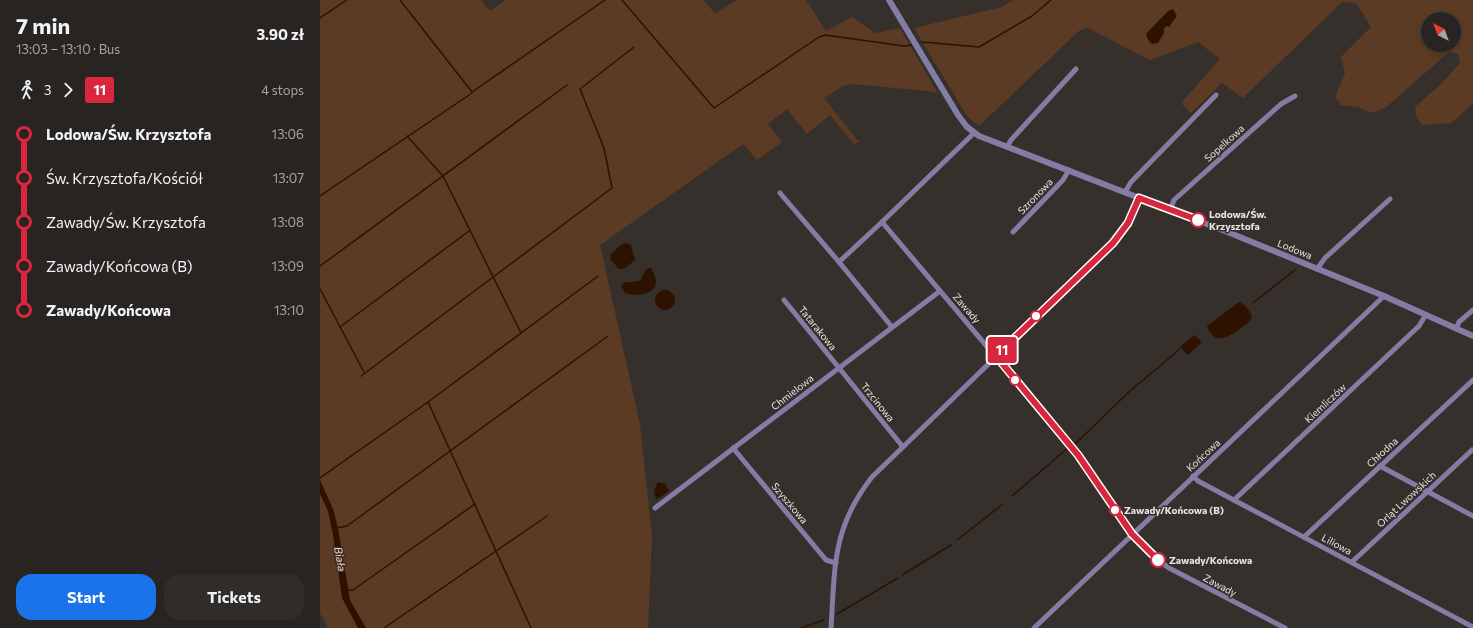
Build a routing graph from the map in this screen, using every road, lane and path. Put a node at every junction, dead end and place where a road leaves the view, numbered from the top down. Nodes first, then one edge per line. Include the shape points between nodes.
1 (890, 0) edge
2 (1076, 69) dead end
3 (1216, 95) dead end
4 (1296, 96) dead end
5 (974, 133) junction
6 (1007, 147) junction
7 (1069, 170) junction
8 (1125, 192) junction
9 (780, 193) dead end
10 (1139, 198) junction
11 (1390, 199) dead end
12 (1170, 210) junction
13 (882, 222) junction
14 (1013, 232) dead end
15 (839, 262) junction
16 (1317, 269) junction
17 (940, 291) junction
18 (1384, 296) junction
19 (784, 300) dead end
20 (1473, 310) edge
21 (1425, 316) junction
22 (892, 327) junction
23 (1456, 329) junction
24 (1473, 336) edge
25 (996, 356) junction
26 (838, 368) junction
27 (1473, 380) edge
28 (733, 448) junction
29 (903, 448) junction
30 (1472, 450) edge
31 (1380, 466) junction
32 (1193, 476) junction
33 (1428, 491) junction
34 (1234, 500) junction
35 (655, 508) dead end
36 (1473, 516) edge
37 (1132, 534) junction
38 (1304, 537) junction
39 (1352, 562) junction
40 (836, 563) junction
41 (1473, 627) edge
42 (831, 628) edge
43 (1034, 628) edge
44 (1285, 628) edge

1 - 5 street via 958,115
2 - 6 street
3 - 8 street via 1131,182
4 - 12 street, Sopelkowa via 1281,104 1258,124 1174,200
5 - 6 street, Lodowa
5 - 13 street
6 - 7 street, Lodowa
7 - 8 street, Lodowa
7 - 14 street, Szronowa via 1063,180
8 - 10 street, Lodowa
9 - 15 street
10 - 12 street, Lodowa
10 - 25 street via 1128,223 1113,243
11 - 16 street via 1325,258
12 - 16 street, Lodowa
13 - 15 street
13 - 17 street, Zawady
15 - 22 street
16 - 18 street, Lodowa
17 - 22 street, Chmielowa
17 - 25 street, Zawady
18 - 21 street, Lodowa
18 - 32 street, Końcowa
19 - 26 street, Tatarakowa
20 - 23 street via 1459,322
21 - 23 street, Lodowa
21 - 34 street, Kiemliczów via 1419,326
22 - 26 street, Chmielowa
23 - 24 street, Lodowa
25 - 29 street
25 - 37 street, Zawady via 1078,455
26 - 28 street, Chmielowa
26 - 29 street, Trzcinowa
27 - 31 street, Chłodna
28 - 35 street, Chmielowa
28 - 40 street, Szyszkowa via 826,560
29 - 40 street via 872,477 853,504 840,535
30 - 33 street, Orląt Lwowskich
31 - 33 street
31 - 38 street, Chłodna
32 - 34 street, Liliowa
32 - 37 street, Końcowa
33 - 36 street
33 - 39 street, Orląt Lwowskich
34 - 38 street, Liliowa
37 - 43 street, Końcowa
37 - 44 street, Zawady via 1149,553 1169,568
38 - 39 street, Liliowa
39 - 41 street, Liliowa
40 - 42 street

